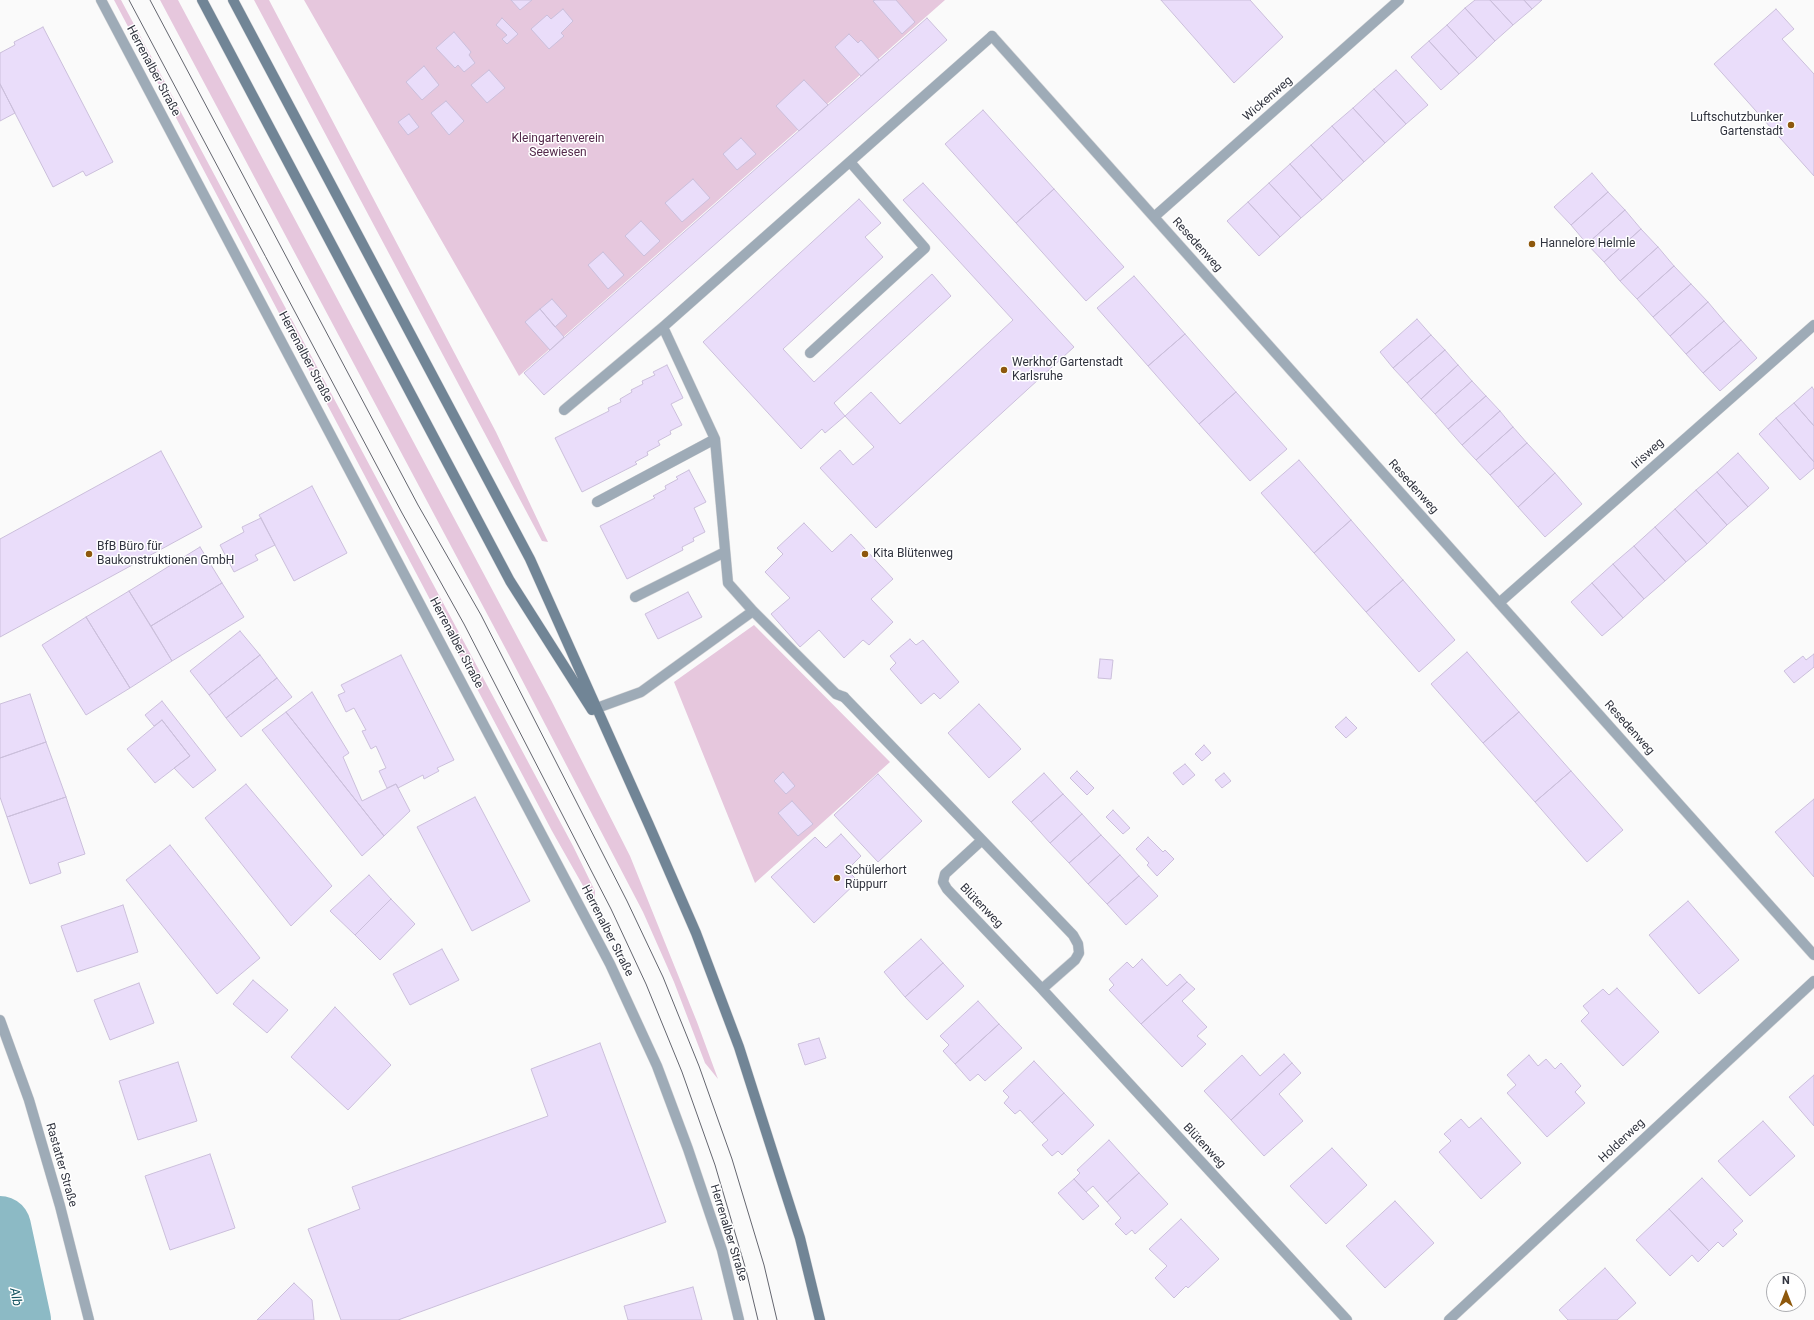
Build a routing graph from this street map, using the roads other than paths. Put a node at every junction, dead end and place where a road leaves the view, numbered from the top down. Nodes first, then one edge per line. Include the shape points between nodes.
1 (101, 0) edge
2 (202, 0) edge
3 (233, 0) edge
4 (1399, 0) edge
5 (850, 162) junction
6 (1154, 216) junction
7 (1814, 325) edge
8 (663, 327) junction
9 (810, 353) dead end
10 (564, 410) dead end
11 (715, 439) junction
12 (596, 502) dead end
13 (725, 552) junction
14 (635, 597) dead end
15 (1499, 603) junction
16 (753, 612) junction
17 (596, 708) junction
18 (610, 739) junction
19 (982, 840) junction
20 (1814, 955) edge
21 (1814, 981) edge
22 (1042, 989) junction
23 (0, 1020) edge
24 (89, 1320) edge
25 (739, 1320) edge
26 (820, 1320) edge
27 (1347, 1320) edge
28 (1448, 1320) edge

1 - 25 street, Herrenalber Straße via 610,964 657,1066 688,1149 722,1250
2 - 18 main road via 510,581
3 - 17 main road via 530,559
4 - 6 street, Wickenweg
5 - 6 street, Resedenweg via 992,36
5 - 8 street
5 - 9 street via 925,248
6 - 15 street, Resedenweg
7 - 15 street, Irisweg
8 - 10 street
8 - 11 street
11 - 12 street
11 - 13 street
13 - 14 street
13 - 16 street via 728,583
15 - 20 street, Resedenweg
16 - 17 street via 641,692
16 - 19 street via 836,694 844,697
17 - 18 main road
18 - 26 main road via 696,933 739,1047 800,1238
19 - 22 street via 1078,944 1079,953 1075,960
19 - 22 street, Blütenweg via 945,874 943,882
21 - 28 street, Holderweg
22 - 27 street, Blütenweg
23 - 24 street, Rastatter Straße via 29,1100 60,1206

